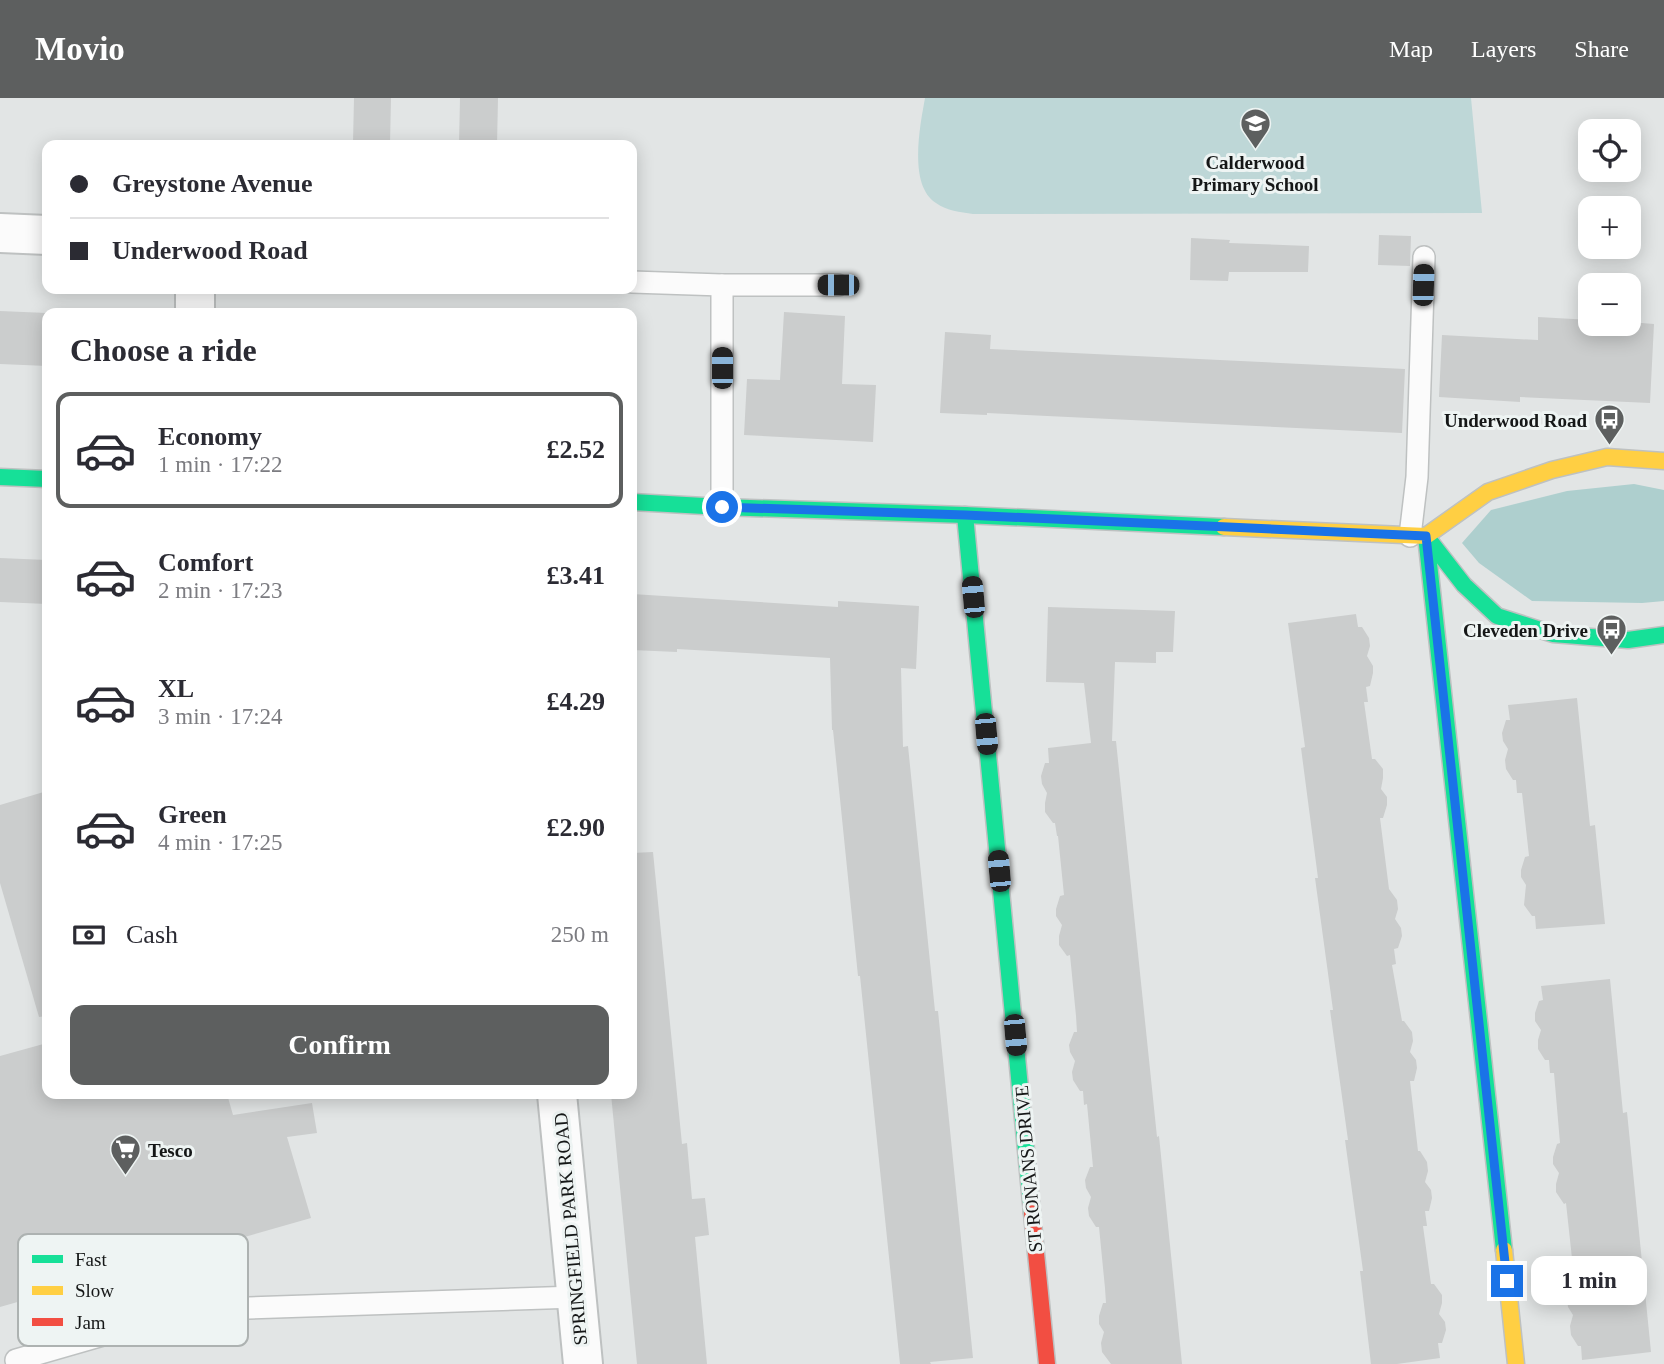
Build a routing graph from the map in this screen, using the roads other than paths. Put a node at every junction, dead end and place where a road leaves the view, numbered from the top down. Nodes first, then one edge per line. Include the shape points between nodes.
1 (0, 233) edge
2 (42, 235) edge
3 (1424, 257) dead end
4 (637, 282) edge
5 (722, 285) junction
6 (838, 285) dead end
7 (1664, 461) edge
8 (0, 477) edge
9 (42, 479) edge
10 (637, 502) edge
11 (722, 507) junction
12 (965, 515) junction
13 (1418, 536) junction
14 (1664, 635) edge
15 (557, 1099) edge
16 (576, 1297) junction
17 (248, 1308) edge
18 (65, 1346) edge
19 (16, 1360) dead end
20 (583, 1364) edge
21 (1047, 1364) edge
22 (1516, 1364) edge

1 - 2 street
3 - 13 lane
4 - 5 lane
5 - 6 lane
5 - 11 lane
7 - 13 street via 1606,457 1552,470 1488,492
8 - 9 street
10 - 11 street
11 - 12 street
12 - 13 street
12 - 21 street, ST RONANS DRIVE
13 - 14 street via 1497,616 1553,634 1628,640
13 - 22 street
15 - 16 street, SPRINGFIELD PARK ROAD
16 - 17 lane
16 - 20 street, SPRINGFIELD PARK ROAD
18 - 19 lane

